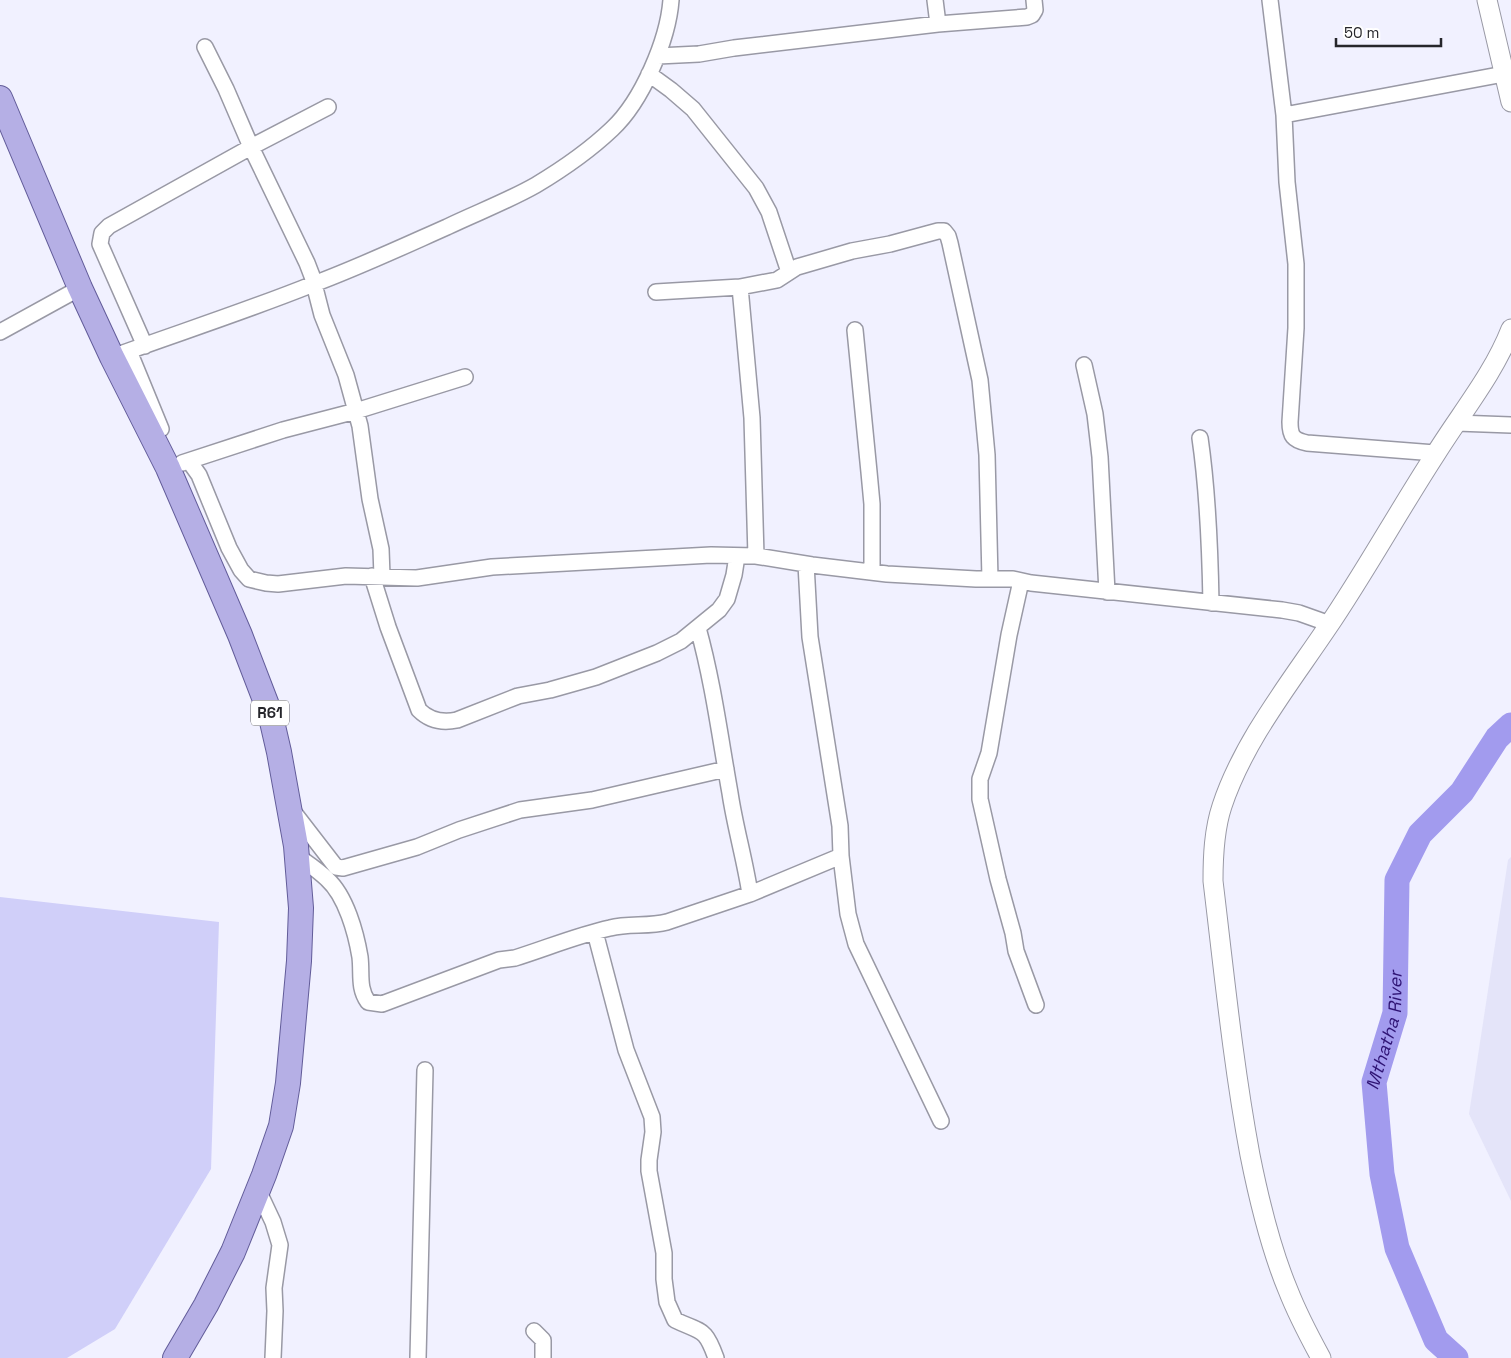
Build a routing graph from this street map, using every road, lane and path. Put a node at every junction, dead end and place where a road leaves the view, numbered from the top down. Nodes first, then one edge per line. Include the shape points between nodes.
1 (671, 0) edge
2 (935, 0) edge
3 (1034, 0) edge
4 (1270, 0) edge
5 (1487, 0) edge
6 (938, 24) junction
7 (205, 47) dead end
8 (658, 56) junction
9 (648, 74) junction
10 (1504, 74) junction
11 (0, 98) edge
12 (1511, 102) edge
13 (328, 107) dead end
14 (1284, 115) junction
15 (251, 147) junction
16 (789, 272) junction
17 (314, 284) junction
18 (740, 287) junction
19 (80, 288) junction
20 (656, 292) dead end
21 (1511, 329) edge
22 (855, 330) dead end
23 (0, 332) edge
24 (145, 346) junction
25 (120, 354) junction
26 (1084, 365) dead end
27 (465, 377) dead end
28 (356, 410) junction
29 (1457, 423) junction
30 (1511, 425) edge
31 (1200, 438) dead end
32 (1436, 453) junction
33 (178, 464) junction
34 (737, 556) junction
35 (756, 556) junction
36 (806, 564) junction
37 (872, 572) junction
38 (377, 576) junction
39 (990, 579) junction
40 (1021, 581) junction
41 (1108, 592) junction
42 (1211, 603) junction
43 (1330, 624) junction
44 (698, 628) junction
45 (726, 769) junction
46 (289, 806) junction
47 (296, 855) junction
48 (841, 856) junction
49 (750, 894) junction
50 (595, 932) junction
51 (1036, 1005) dead end
52 (425, 1070) dead end
53 (941, 1121) dead end
54 (258, 1190) junction
55 (534, 1331) dead end
56 (175, 1358) edge
57 (273, 1358) edge
58 (418, 1358) edge
59 (543, 1358) edge
60 (716, 1358) edge
61 (1321, 1358) edge

1 - 8 street
2 - 6 street
3 - 6 street via 1035,10 1027,17
4 - 14 street
5 - 10 street
6 - 8 street via 698,54
7 - 15 street
8 - 9 street
9 - 16 street via 693,109 756,188 769,212
9 - 17 street via 613,128 536,185
10 - 12 street
10 - 14 street
11 - 19 main road, R61
13 - 15 street
14 - 32 street via 1296,280 1292,436 1307,443
15 - 17 street via 304,256
15 - 24 street via 109,226 102,234 100,244
16 - 18 street via 777,280
16 - 39 street via 868,247 938,231 944,231 948,236 981,388 987,455
17 - 24 street
17 - 28 street
18 - 20 street
18 - 35 street via 752,418
19 - 23 street
19 - 25 main road, R61
21 - 29 street via 1478,392
22 - 37 street via 871,488
24 - 25 street
25 - 33 main road, R61
26 - 41 street via 1099,449
27 - 28 street
28 - 33 street
28 - 38 street via 381,549
29 - 30 street
29 - 32 street
31 - 42 street via 1207,483
32 - 43 street
33 - 38 street via 199,475 236,562 249,579 278,584
33 - 46 main road, R61 via 270,713
34 - 35 street
34 - 38 street via 492,567 417,578
34 - 44 street via 727,599
35 - 36 street
36 - 37 street
36 - 48 street via 810,637 840,826
37 - 39 street
38 - 44 street via 388,627 419,710 440,721 457,720 518,696 596,677 668,648
39 - 40 street
40 - 41 street
40 - 51 street via 989,753 980,779 980,800 1016,951
41 - 42 street
42 - 43 street via 1300,613
43 - 61 street via 1245,756 1222,807 1213,857 1233,1053 1257,1192 1287,1289
44 - 45 street via 714,692
45 - 46 street via 592,800 512,812 343,868 336,867
45 - 49 street
46 - 47 main road, R61
47 - 50 street via 338,892 355,933 362,990 368,1002 382,1004 500,960
47 - 54 main road, R61 via 301,908 288,1083 281,1126
48 - 49 street
48 - 53 street via 848,914 856,944
49 - 50 street via 654,925 620,926
50 - 60 street via 626,1050 652,1117 649,1171 664,1253 667,1302 675,1320 705,1334
52 - 58 street
54 - 56 main road, R61 via 233,1252
54 - 57 street via 280,1245 274,1288
55 - 59 street via 543,1340

